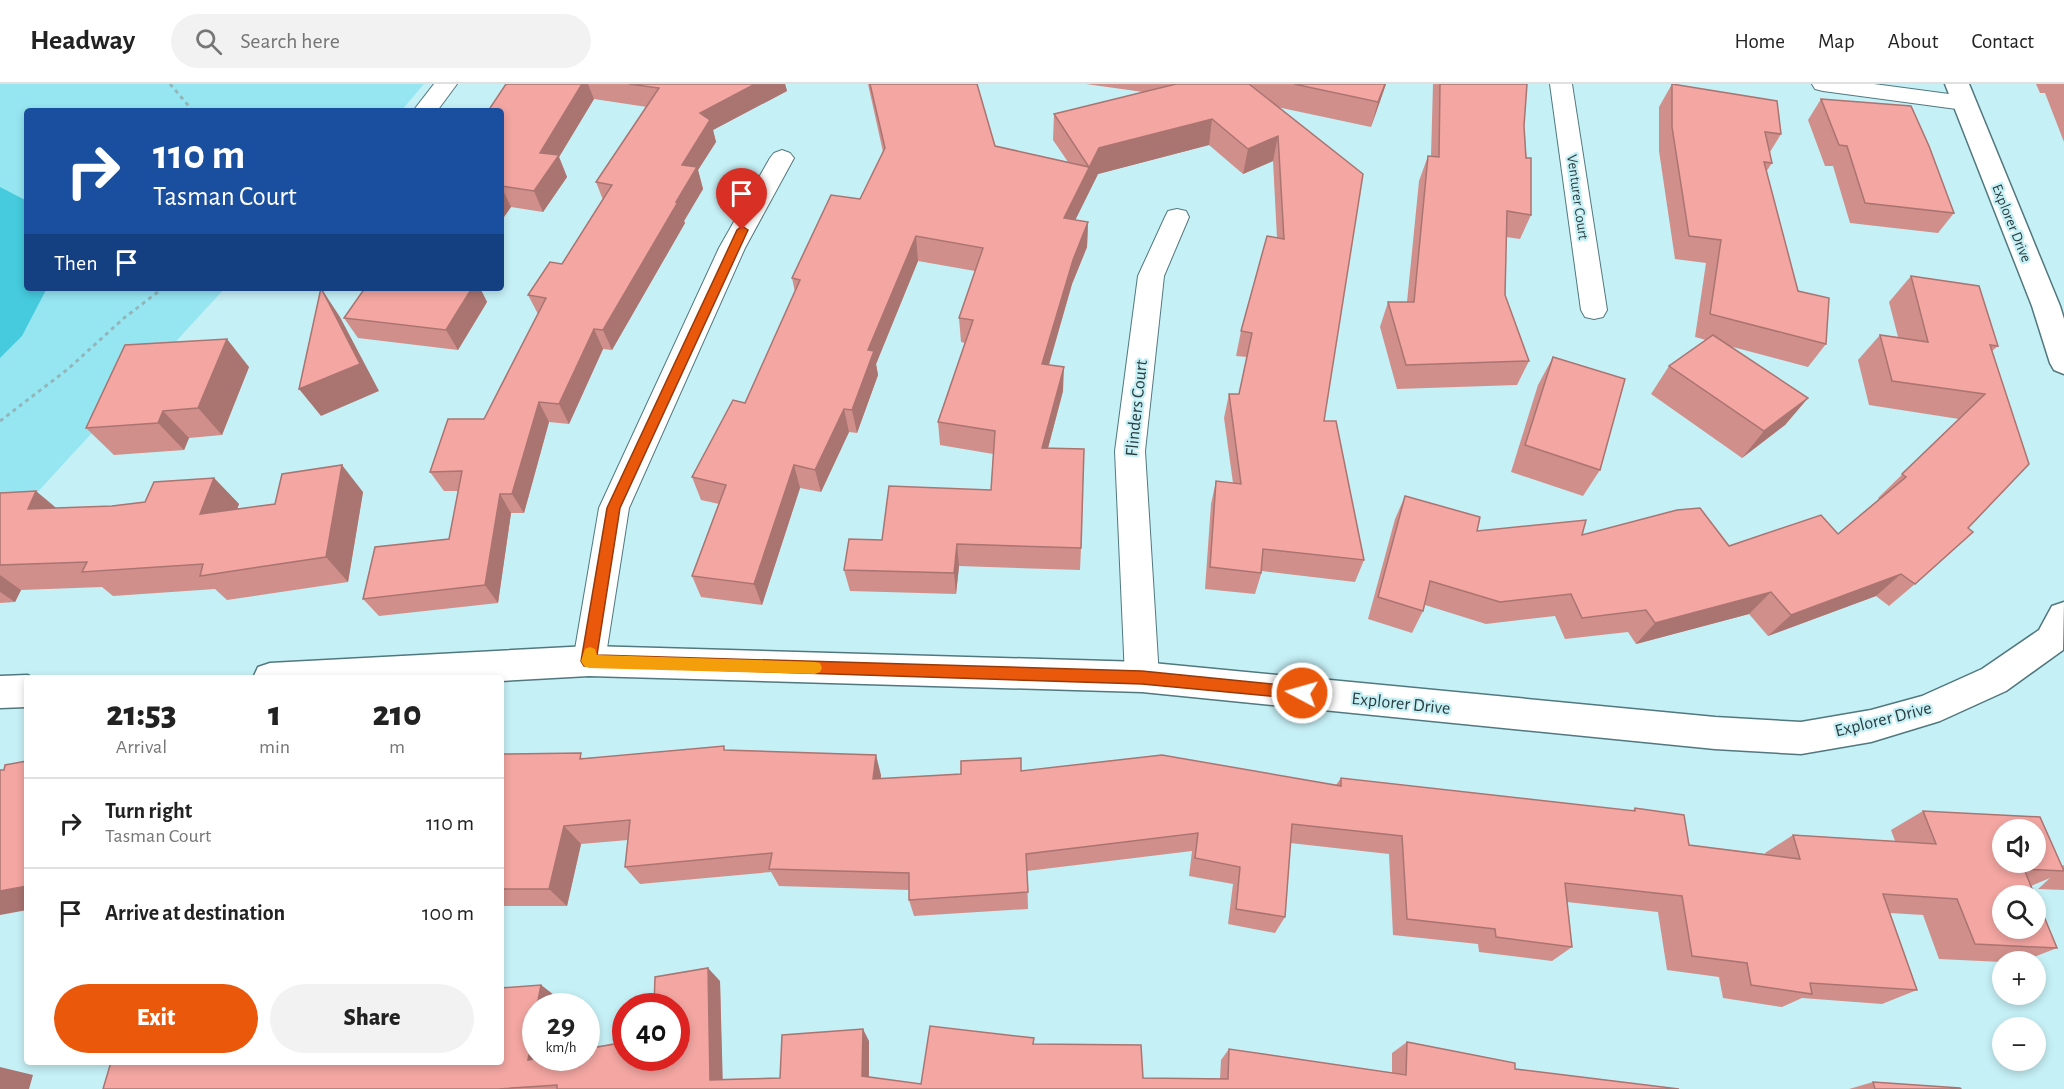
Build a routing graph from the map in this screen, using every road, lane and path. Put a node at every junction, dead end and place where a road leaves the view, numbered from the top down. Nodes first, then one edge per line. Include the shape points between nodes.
1 (170, 84) edge
2 (446, 84) edge
3 (1562, 84) edge
4 (1823, 84) edge
5 (1960, 93) edge
6 (190, 108) edge
7 (427, 108) edge
8 (782, 158) dead end
9 (1177, 217) dead end
10 (159, 291) edge
11 (1594, 310) dead end
12 (2064, 363) edge
13 (0, 421) edge
14 (2060, 635) edge
15 (589, 661) junction
16 (326, 675) edge
17 (1142, 677) junction
18 (24, 691) edge
19 (0, 692) edge

1 - 6 path
2 - 7 street
3 - 11 street, Venturer Court
4 - 5 street
5 - 12 street, Explorer Drive via 2046,306
8 - 15 street via 732,248 614,508
9 - 17 street, Flinders Court via 1151,276 1130,451
10 - 13 path
14 - 17 street, Explorer Drive via 1994,680 1928,710 1871,726 1802,738 1704,732
15 - 16 street, Explorer Drive
15 - 17 street, Explorer Drive
18 - 19 street

